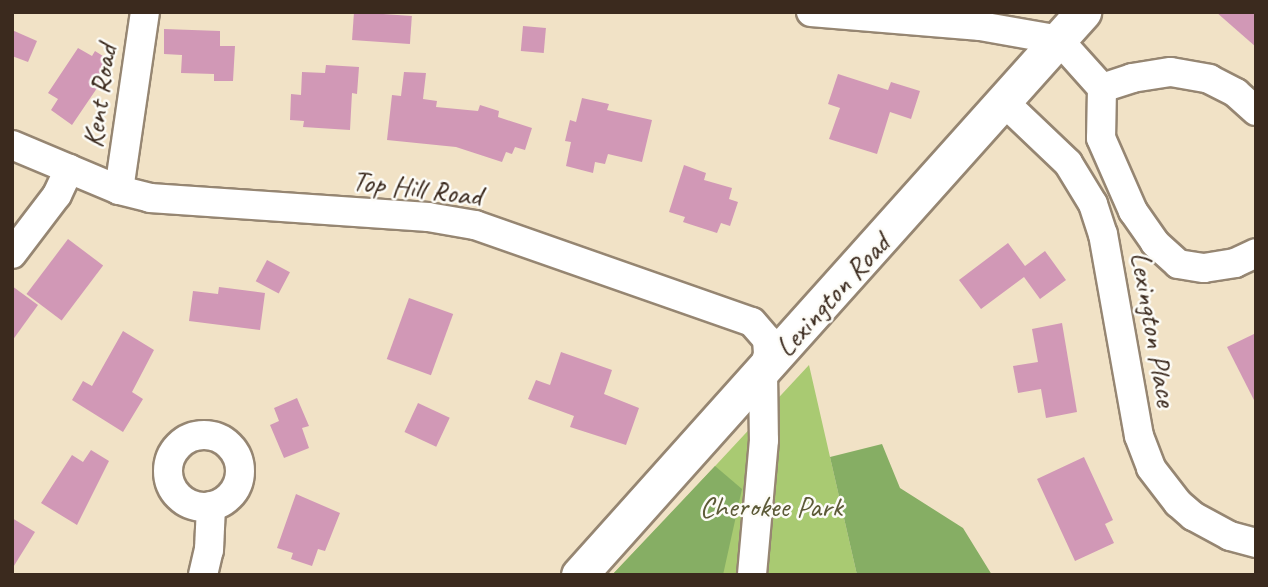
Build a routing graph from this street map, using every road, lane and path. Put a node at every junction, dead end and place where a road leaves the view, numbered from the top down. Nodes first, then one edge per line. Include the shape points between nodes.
1 (145, 12) edge
2 (811, 12) edge
3 (1083, 12) edge
4 (1059, 40) junction
5 (1102, 88) junction
6 (1005, 103) junction
7 (1256, 111) edge
8 (12, 145) edge
9 (69, 169) junction
10 (119, 190) junction
11 (1256, 253) edge
12 (12, 254) edge
13 (763, 372) junction
14 (211, 506) dead end
15 (1256, 543) edge
16 (203, 575) edge
17 (579, 575) edge
18 (752, 575) edge

1 - 10 street, Kent Road
2 - 4 street via 980,26
3 - 4 main road, Lexington Road
4 - 5 street
4 - 6 main road, Lexington Road
5 - 7 street via 1171,72 1209,79 1236,93
5 - 11 street via 1101,138 1133,211 1155,243 1178,264 1204,268 1235,263
6 - 13 main road, Lexington Road
6 - 15 street, Lexington Place via 1068,163 1093,204 1103,234 1139,436 1151,468 1193,516 1230,536
8 - 9 street, Top Hill Road
9 - 10 street, Top Hill Road
9 - 12 street via 57,195
10 - 13 street, Top Hill Road via 150,198 428,217 475,225 752,322 767,339
13 - 17 main road, Lexington Road
13 - 18 street, Top Hill Road via 764,440
14 - 16 street

